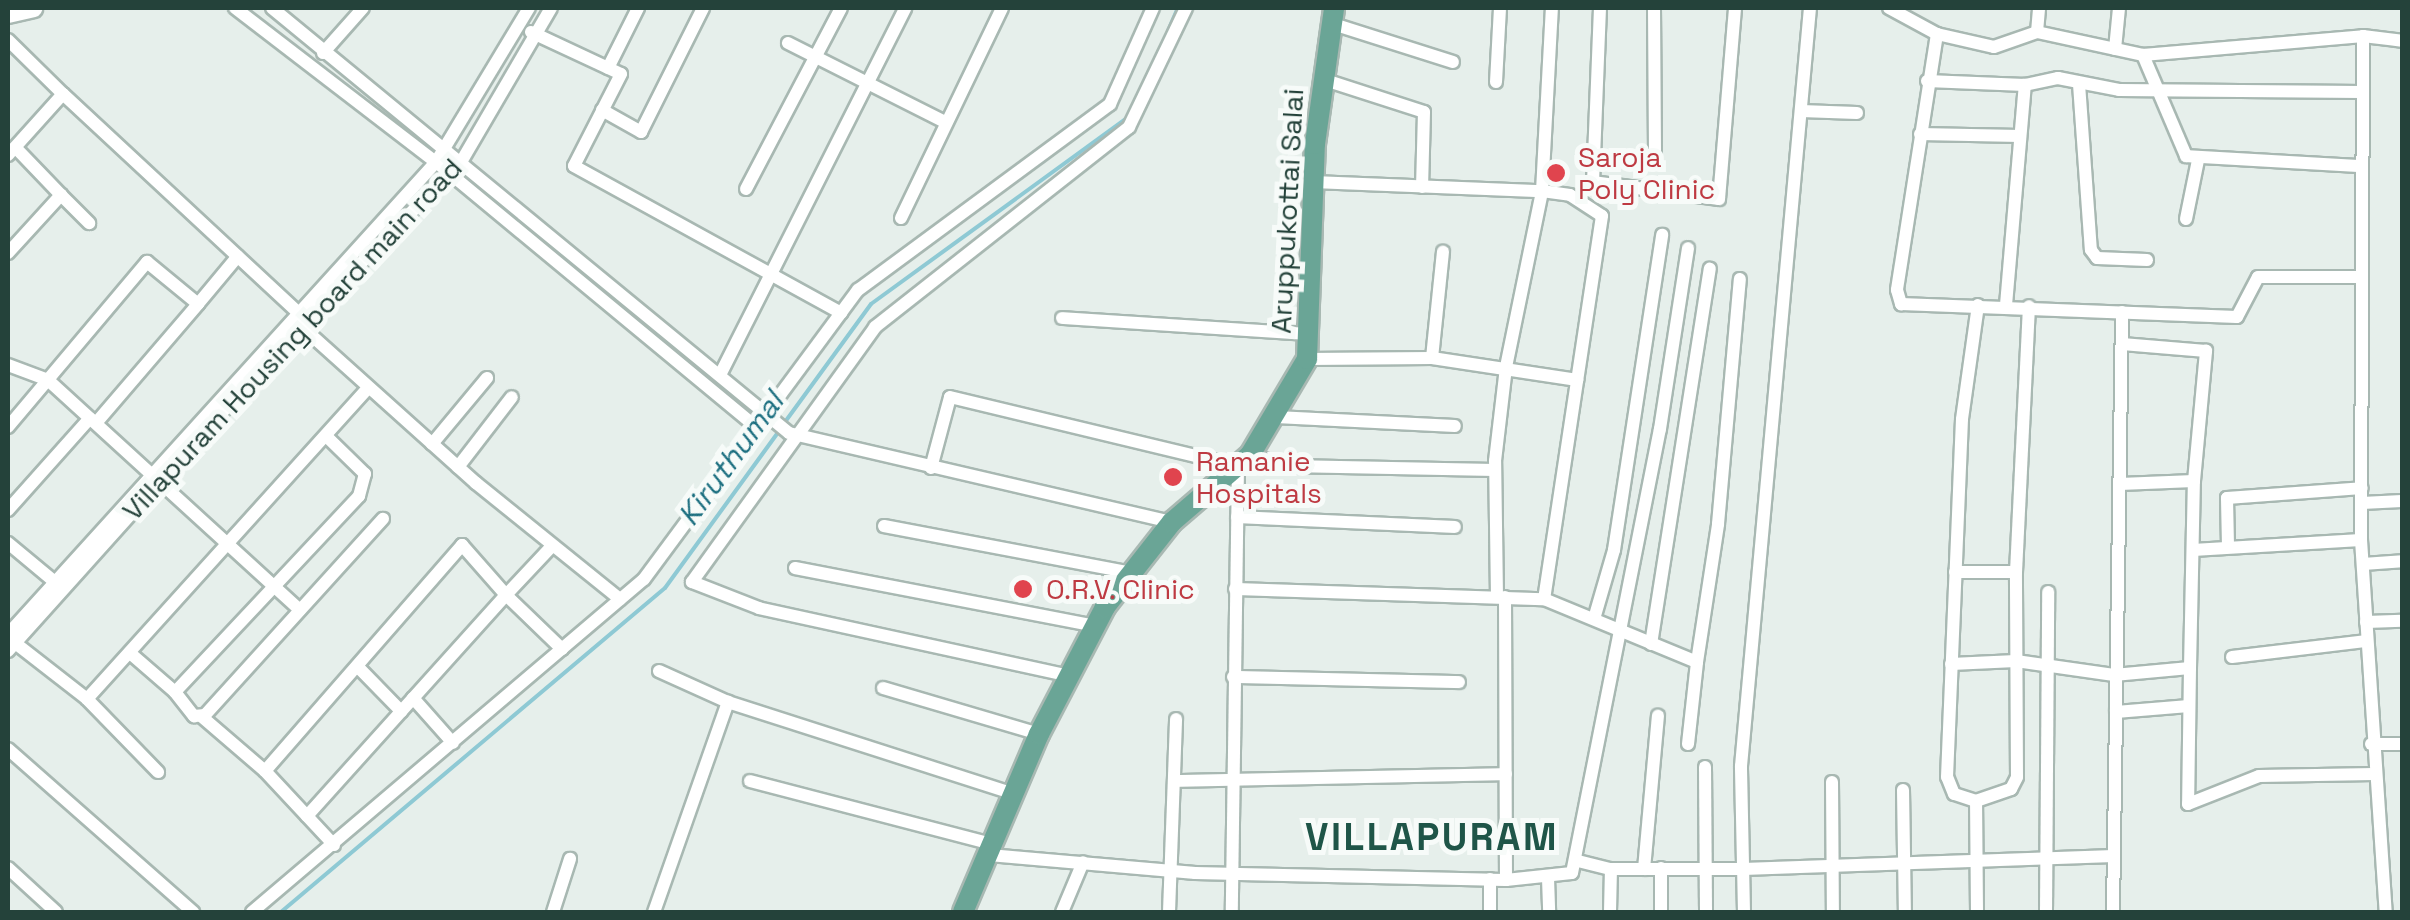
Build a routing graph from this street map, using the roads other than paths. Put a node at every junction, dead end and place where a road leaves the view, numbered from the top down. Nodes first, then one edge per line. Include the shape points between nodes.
1 (32, 8) edge
2 (235, 8) edge
3 (272, 8) edge
4 (363, 8) edge
5 (529, 8) edge
6 (551, 8) edge
7 (638, 8) edge
8 (703, 8) edge
9 (841, 8) edge
10 (905, 8) edge
11 (1002, 8) edge
12 (1153, 8) edge
13 (1186, 8) edge
14 (1500, 8) edge
15 (1552, 8) edge
16 (1600, 8) edge
17 (1654, 8) edge
18 (1735, 8) edge
19 (1810, 8) edge
20 (1889, 8) edge
21 (1916, 8) edge
22 (2039, 8) edge
23 (2119, 8) edge
24 (8, 14) edge
25 (1332, 15) edge
26 (1918, 24) junction
27 (519, 26) junction
28 (2037, 32) junction
29 (1937, 34) junction
30 (536, 35) junction
31 (2363, 36) junction
32 (8, 40) edge
33 (2402, 42) edge
34 (788, 43) dead end
35 (2115, 49) junction
36 (325, 51) junction
37 (2142, 56) junction
38 (817, 58) junction
39 (1453, 62) dead end
40 (314, 65) junction
41 (608, 68) junction
42 (1322, 80) junction
43 (1927, 81) junction
44 (1496, 82) dead end
45 (867, 83) junction
46 (2079, 84) junction
47 (2025, 85) junction
48 (2152, 90) junction
49 (2362, 92) junction
50 (63, 94) junction
51 (602, 110) junction
52 (1801, 110) junction
53 (1857, 113) dead end
54 (945, 122) junction
55 (1920, 134) junction
56 (2020, 136) junction
57 (445, 148) junction
58 (11, 151) edge
59 (1654, 152) dead end
60 (2198, 160) junction
61 (436, 162) junction
62 (461, 162) junction
63 (2361, 166) junction
64 (448, 176) junction
65 (1313, 182) junction
66 (1422, 187) junction
67 (746, 189) dead end
68 (1542, 191) junction
69 (61, 195) junction
70 (901, 218) dead end
71 (2186, 220) dead end
72 (89, 223) dead end
73 (1662, 235) dead end
74 (1688, 248) dead end
75 (8, 252) edge
76 (1443, 252) dead end
77 (238, 256) junction
78 (2147, 260) dead end
79 (1710, 269) dead end
80 (771, 274) junction
81 (2359, 278) junction
82 (1740, 280) dead end
83 (624, 293) junction
84 (198, 304) junction
85 (1978, 305) junction
86 (2006, 305) junction
87 (2029, 306) junction
88 (612, 308) junction
89 (2122, 312) junction
90 (841, 313) junction
91 (1062, 318) dead end
92 (302, 319) junction
93 (1309, 334) junction
94 (2122, 344) junction
95 (1432, 358) junction
96 (1306, 359) junction
97 (8, 365) edge
98 (1506, 368) junction
99 (720, 372) junction
100 (487, 378) dead end
101 (48, 380) junction
102 (1577, 380) junction
103 (367, 390) junction
104 (512, 397) dead end
105 (1276, 417) junction
106 (93, 420) junction
107 (764, 421) junction
108 (1455, 426) dead end
109 (8, 427) edge
110 (793, 434) junction
111 (326, 436) junction
112 (432, 444) junction
113 (1244, 460) junction
114 (458, 467) junction
115 (931, 468) junction
116 (1495, 470) junction
117 (156, 475) junction
118 (2194, 480) junction
119 (2120, 484) junction
120 (2362, 488) junction
121 (2402, 501) edge
122 (2362, 503) junction
123 (8, 510) edge
124 (1237, 517) junction
125 (383, 519) dead end
126 (1172, 522) junction
127 (884, 526) dead end
128 (1455, 527) dead end
129 (2362, 540) junction
130 (8, 543) edge
131 (229, 543) junction
132 (552, 546) junction
133 (2228, 546) junction
134 (2193, 550) junction
135 (2402, 561) edge
136 (2362, 564) junction
137 (796, 568) dead end
138 (1955, 572) junction
139 (2016, 572) junction
140 (1132, 573) junction
141 (57, 584) junction
142 (275, 585) junction
143 (1235, 588) junction
144 (2048, 592) dead end
145 (506, 595) junction
146 (1501, 597) junction
147 (1544, 598) junction
148 (620, 599) junction
149 (300, 610) junction
150 (1594, 619) junction
151 (2402, 621) edge
152 (2366, 622) junction
153 (1096, 626) junction
154 (1620, 632) junction
155 (10, 641) edge
156 (2367, 641) junction
157 (1651, 644) junction
158 (562, 650) junction
159 (130, 652) junction
160 (2232, 657) dead end
161 (2016, 661) junction
162 (1697, 662) junction
163 (1952, 664) junction
164 (2047, 666) junction
165 (358, 667) junction
166 (2190, 668) junction
167 (660, 672) dead end
168 (1070, 676) junction
169 (2114, 676) junction
170 (1233, 677) junction
171 (1459, 682) dead end
172 (883, 688) dead end
173 (174, 692) junction
174 (413, 698) junction
175 (88, 699) junction
176 (728, 702) junction
177 (2190, 706) junction
178 (401, 711) junction
179 (2116, 712) junction
180 (201, 716) junction
181 (1658, 716) dead end
182 (1176, 718) dead end
183 (1039, 734) junction
184 (453, 742) junction
185 (1688, 744) dead end
186 (2371, 744) junction
187 (2402, 744) edge
188 (8, 749) edge
189 (1705, 767) dead end
190 (266, 771) junction
191 (158, 772) dead end
192 (1506, 774) junction
193 (2374, 774) junction
194 (750, 781) dead end
195 (1230, 781) junction
196 (1174, 782) junction
197 (1832, 782) dead end
198 (1902, 790) dead end
199 (1015, 794) junction
200 (1976, 801) junction
201 (306, 816) junction
202 (334, 845) junction
203 (991, 850) junction
204 (2114, 856) junction
205 (2044, 858) junction
206 (570, 859) dead end
207 (1578, 861) junction
208 (1976, 861) junction
209 (1083, 862) junction
210 (1904, 864) junction
211 (1832, 866) junction
212 (8, 868) edge
213 (1610, 868) junction
214 (1661, 868) junction
215 (1644, 869) junction
216 (1706, 869) junction
217 (1742, 869) junction
218 (1172, 871) junction
219 (1231, 874) junction
220 (1548, 878) junction
221 (1490, 880) junction
222 (1506, 880) junction
223 (56, 912) edge
224 (193, 912) edge
225 (252, 912) edge
226 (553, 912) edge
227 (654, 912) edge
228 (963, 912) edge
229 (1062, 912) edge
230 (1169, 912) edge
231 (1232, 912) edge
232 (1490, 912) edge
233 (1549, 912) edge
234 (1610, 912) edge
235 (1661, 912) edge
236 (1706, 912) edge
237 (1744, 912) edge
238 (1833, 912) edge
239 (1905, 912) edge
240 (1977, 912) edge
241 (2046, 912) edge
242 (2113, 912) edge
243 (2386, 912) edge

1 - 24 street
2 - 40 street
3 - 36 street
4 - 36 street
5 - 27 street, Villapuram Housing board main road
6 - 30 street, Villapuram Housing board main road
7 - 41 street
8 - 51 street via 641,132
9 - 38 street
10 - 45 street
11 - 54 street
12 - 90 street via 1110,104 858,290
13 - 110 street via 1128,127 875,327
14 - 44 street
15 - 68 street
16 - 18 street via 1593,182 1719,199
17 - 59 street
19 - 52 street
20 - 26 street
21 - 26 street
22 - 28 street
23 - 35 street
25 - 39 street
25 - 42 main road, Aruppukottai Salai
26 - 29 street
27 - 30 street
27 - 57 street, Villapuram Housing board main road
28 - 29 street via 1994,47
28 - 35 street
29 - 43 street
30 - 41 street
30 - 62 street, Villapuram Housing board main road
31 - 33 street
31 - 37 street
31 - 49 street
32 - 50 street
34 - 38 street
35 - 37 street
36 - 40 street
36 - 57 street
37 - 48 street
38 - 45 street
38 - 67 street
40 - 61 street
41 - 51 street via 621,74
42 - 65 main road, Aruppukottai Salai
42 - 66 street via 1424,112
43 - 47 street
43 - 55 street
45 - 54 street
45 - 80 street
46 - 47 street via 2058,78
46 - 48 street
46 - 78 street via 2091,250 2097,258
47 - 56 street
48 - 49 street
48 - 60 street via 2182,151
49 - 63 street
50 - 58 street
50 - 77 street
51 - 80 street via 574,166
52 - 53 street
52 - 217 street via 1752,619 1741,766
54 - 70 street
55 - 56 street
55 - 85 street via 1898,298 1908,307
56 - 86 street
57 - 61 street, Villapuram Housing board main road
57 - 62 street
58 - 69 street
60 - 63 street
60 - 71 street
61 - 64 street
61 - 92 street, Villapuram Housing board main road
62 - 64 street, Villapuram Housing board main road
62 - 83 street
63 - 81 street
64 - 88 street
64 - 92 street, Villapuram Housing board main road
65 - 66 street
65 - 93 main road, Aruppukottai Salai
66 - 68 street
68 - 98 street
68 - 102 street via 1570,195 1598,211 1604,223
69 - 72 street
69 - 75 street
73 - 150 street via 1614,550
74 - 154 street
76 - 95 street
77 - 84 street
77 - 92 street
79 - 157 street
80 - 90 street
80 - 99 street
81 - 89 street via 2258,277 2237,316
81 - 120 street
82 - 162 street via 1718,524
83 - 88 street
83 - 99 street
84 - 101 street via 147,262
84 - 106 street
85 - 86 street
85 - 138 street via 1962,419
86 - 87 street
87 - 89 street
87 - 139 street
88 - 107 street
89 - 94 street
90 - 107 street
91 - 93 street
92 - 103 street
92 - 117 street, Villapuram Housing board main road
93 - 96 main road, Aruppukottai Salai
94 - 118 street via 2206,352
94 - 119 street
95 - 96 street
95 - 98 street
96 - 105 main road, Aruppukottai Salai
97 - 101 street
98 - 102 street
98 - 116 street
99 - 107 street
100 - 112 street
101 - 106 street
101 - 109 street
102 - 147 street
103 - 111 street
103 - 112 street
104 - 114 street
105 - 108 street
105 - 113 main road, Aruppukottai Salai
106 - 117 street
106 - 123 street
107 - 110 street
107 - 148 street via 644,579
110 - 115 street
110 - 168 street via 692,582 759,608
111 - 131 street
111 - 142 street via 365,474 365,488
112 - 114 street
113 - 115 street via 950,397
113 - 116 street
113 - 124 street
113 - 126 main road, Aruppukottai Salai
114 - 132 street
115 - 126 street
116 - 146 street
117 - 131 street
117 - 141 street, Villapuram Housing board main road
118 - 119 street
118 - 134 street
119 - 169 street
120 - 122 street
120 - 133 street via 2227,498
121 - 122 street
122 - 129 street
124 - 128 street
124 - 143 street
125 - 149 street
126 - 140 main road, Aruppukottai Salai
127 - 140 street
129 - 133 street
129 - 136 street
130 - 141 street
131 - 142 street
131 - 159 street
132 - 145 street
132 - 148 street
133 - 134 street
134 - 166 street
135 - 136 street
136 - 152 street
137 - 153 street
138 - 139 street
138 - 163 street
139 - 161 street
140 - 153 main road, Aruppukottai Salai
141 - 155 street
142 - 149 street
142 - 173 street
143 - 146 street
143 - 170 street
144 - 164 street
145 - 158 street
145 - 165 street via 462,545
145 - 174 street
146 - 147 street
146 - 192 street
147 - 150 street
148 - 158 street
149 - 180 street
150 - 154 street
151 - 152 street
152 - 156 street
153 - 168 main road, Aruppukottai Salai
154 - 157 street
154 - 207 street
155 - 175 street
156 - 160 street
156 - 186 street
157 - 162 street
158 - 184 street
159 - 173 street
159 - 175 street
161 - 163 street
161 - 164 street
161 - 200 street via 2016,782
162 - 185 street
163 - 200 street via 1948,786
164 - 169 street
164 - 205 street
165 - 178 street
165 - 190 street
166 - 169 street
166 - 177 street
167 - 176 street
168 - 183 main road, Aruppukottai Salai
169 - 179 street
170 - 171 street
170 - 195 street
172 - 183 street
173 - 180 street
174 - 178 street
174 - 184 street
175 - 191 street
176 - 199 street
176 - 227 street
177 - 179 street
177 - 193 street via 2188,804 2259,776
178 - 201 street
179 - 204 street
180 - 190 street
181 - 215 street
182 - 196 street
183 - 199 main road, Aruppukottai Salai
184 - 202 street
186 - 187 street
186 - 193 street
188 - 224 street
189 - 216 street
190 - 201 street
192 - 195 street
192 - 222 street
193 - 243 street
194 - 203 street
195 - 196 street
195 - 219 street
196 - 218 street
197 - 211 street
198 - 210 street
199 - 203 main road, Aruppukottai Salai
200 - 208 street
201 - 202 street
202 - 225 street
203 - 209 street
203 - 228 main road, Aruppukottai Salai
204 - 205 street
204 - 242 street
205 - 208 street
205 - 241 street
206 - 226 street
207 - 213 street
207 - 220 street via 1566,877
208 - 210 street
208 - 240 street
209 - 218 street
209 - 229 street
210 - 211 street
210 - 239 street
211 - 217 street
211 - 238 street
212 - 223 street
213 - 215 street
213 - 234 street
214 - 215 street
214 - 216 street
214 - 235 street
216 - 217 street
216 - 236 street
217 - 237 street
218 - 219 street
218 - 230 street
219 - 221 street
219 - 231 street
220 - 222 street
220 - 233 street
221 - 222 street
221 - 232 street

